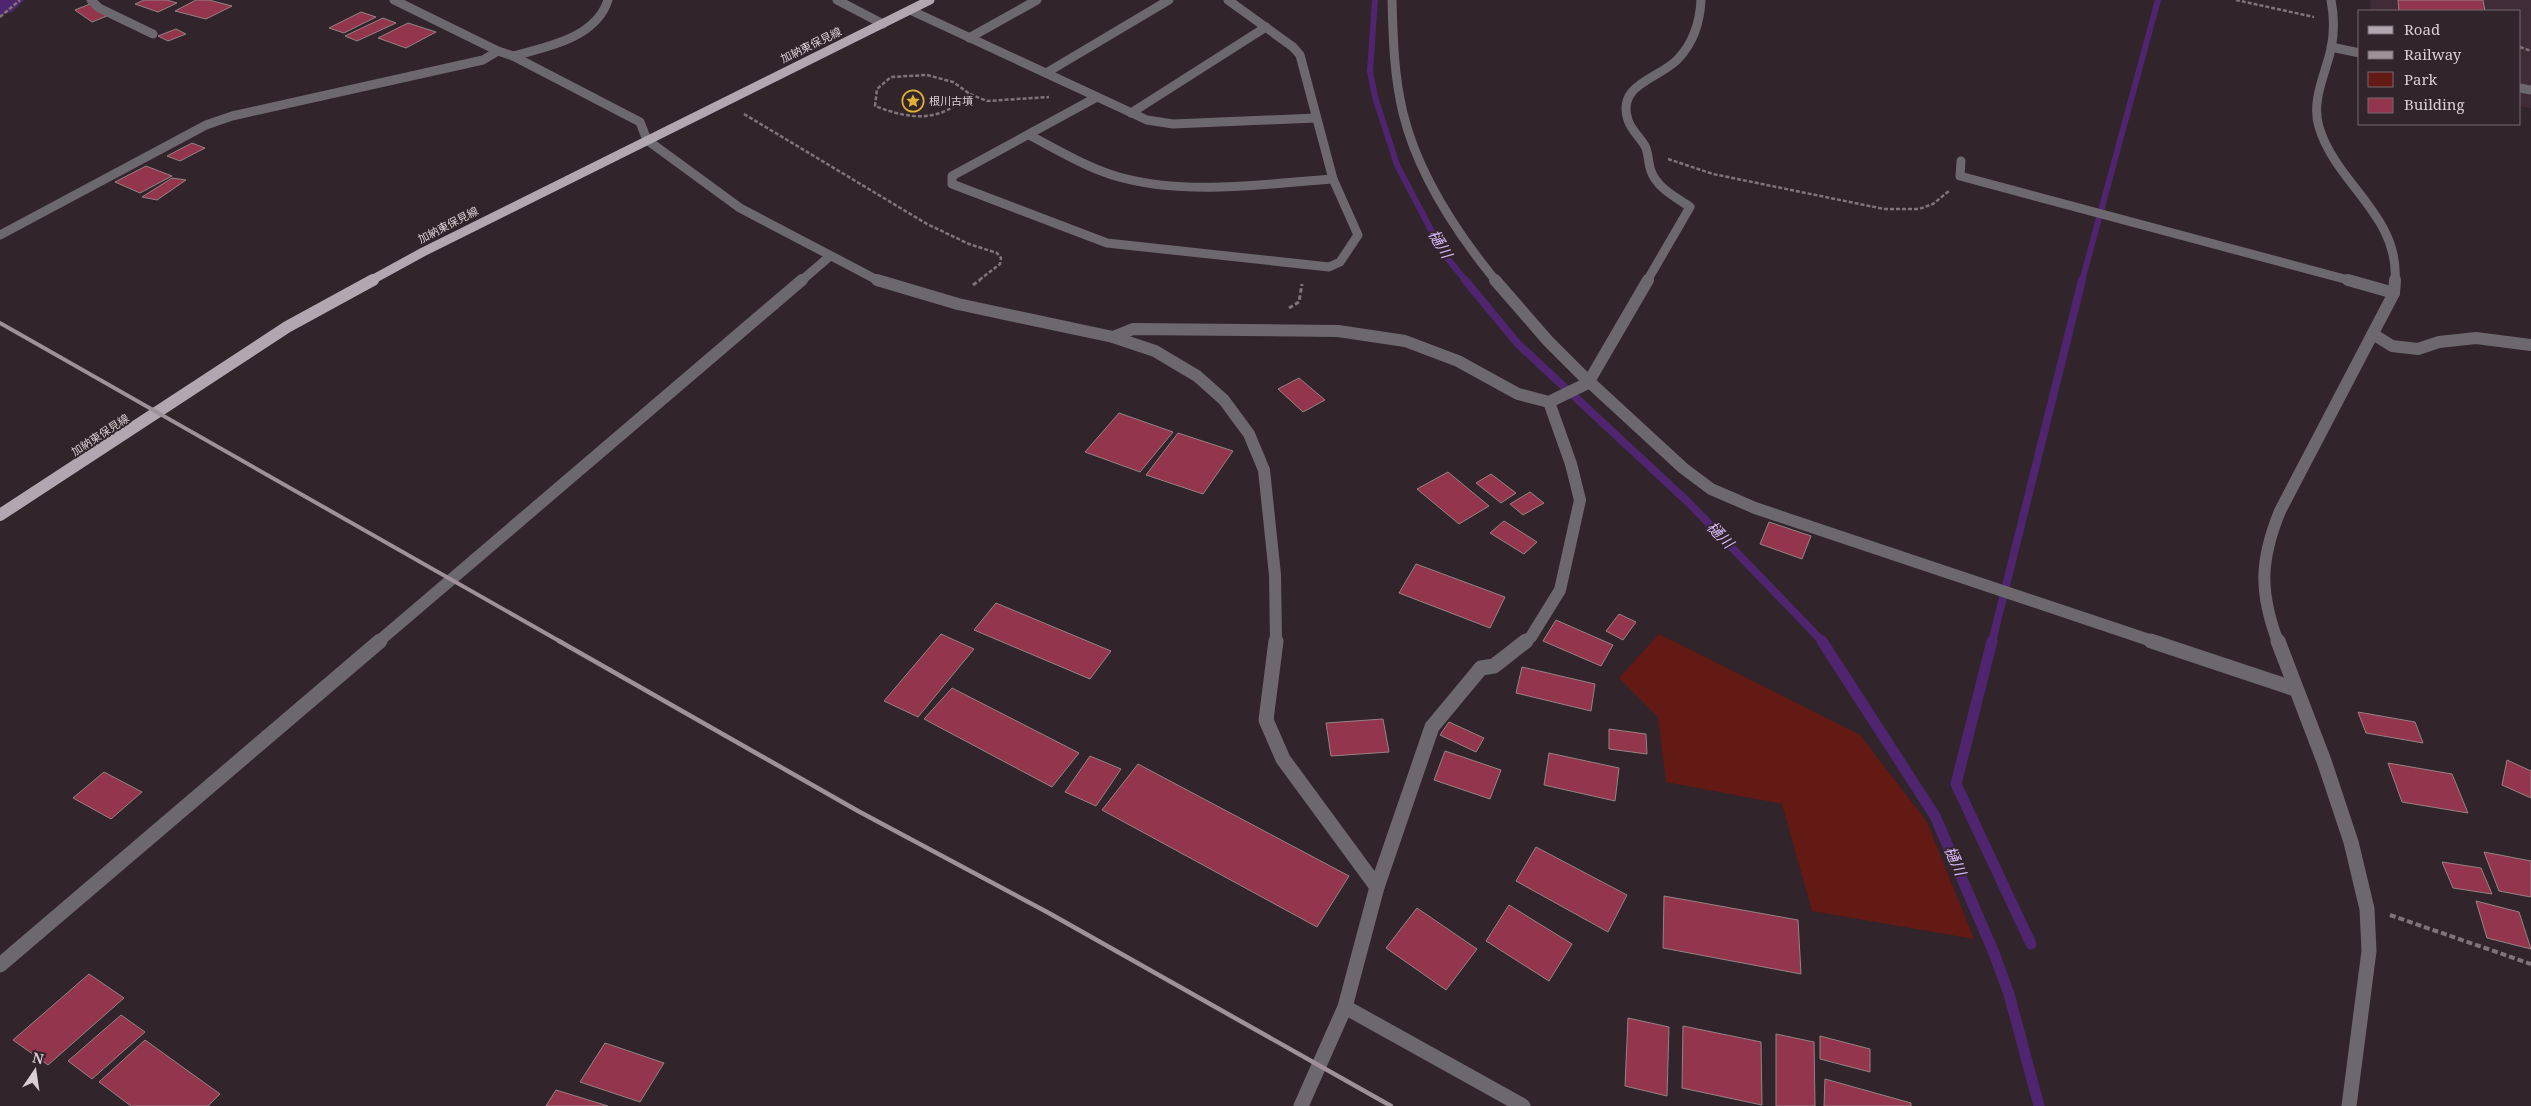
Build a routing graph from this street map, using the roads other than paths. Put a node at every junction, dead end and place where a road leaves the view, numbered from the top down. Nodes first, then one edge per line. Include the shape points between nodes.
1 (91, 0) edge
2 (394, 0) edge
3 (620, 0) edge
4 (837, 0) edge
5 (930, 0) edge
6 (1037, 0) edge
7 (1169, 0) edge
8 (1228, 0) edge
9 (1392, 0) edge
10 (1701, 0) edge
11 (2332, 0) edge
12 (608, 3) edge
13 (910, 10) junction
14 (883, 24) junction
15 (1266, 27) junction
16 (153, 34) dead end
17 (969, 38) junction
18 (2331, 47) junction
19 (498, 52) junction
20 (2358, 53) edge
21 (513, 56) junction
22 (1046, 73) junction
23 (1098, 97) junction
24 (1132, 113) junction
25 (1316, 118) junction
26 (1029, 135) junction
27 (647, 140) junction
28 (1961, 161) dead end
29 (1333, 179) junction
30 (0, 235) edge
31 (830, 256) junction
32 (2394, 293) junction
33 (2373, 334) junction
34 (1113, 337) junction
35 (2531, 345) edge
36 (1586, 384) junction
37 (1553, 400) junction
38 (0, 515) edge
39 (2295, 689) junction
40 (1377, 886) junction
41 (0, 965) edge
42 (1345, 1007) junction
43 (1301, 1106) edge
44 (1523, 1106) edge
45 (2349, 1106) edge

1 - 16 street via 99,8
2 - 19 street
3 - 12 street
4 - 14 street
5 - 13 main road, 加納東保見線
6 - 17 street
7 - 22 street
8 - 15 street
9 - 36 street via 1393,58 1401,101 1414,148 1430,180 1472,252
10 - 36 street via 1699,25 1678,59 1634,86 1627,95 1626,116 1649,154 1648,163 1658,182 1690,207
11 - 18 street
12 - 21 street via 600,18 580,33 551,46
13 - 14 main road, 加納東保見線
13 - 17 street
14 - 27 main road, 加納東保見線
15 - 24 street
15 - 25 street via 1294,47 1300,56
17 - 22 street
18 - 20 street
18 - 32 street via 2318,93 2318,126 2327,148 2365,198 2390,244 2396,259
19 - 21 street
19 - 30 street via 483,60 232,116 206,125
21 - 27 street via 640,122
22 - 23 street
23 - 24 street
23 - 26 street
24 - 25 street via 1148,120 1173,124
25 - 29 street
26 - 29 street via 1093,168 1145,182 1223,186
26 - 29 street via 952,176 952,184 1107,243 1329,267 1340,262 1358,235
27 - 31 street via 740,208
27 - 38 main road, 加納東保見線 via 423,252 287,327
28 - 32 street via 1960,176
31 - 34 street via 881,282
31 - 41 street
32 - 33 street
33 - 35 street via 2392,346 2418,349 2439,342 2476,338
33 - 39 street via 2268,540 2265,594 2270,621
34 - 37 street via 1133,329 1338,331 1405,341 1458,361 1518,394
34 - 40 street via 1155,352 1198,376 1224,400 1249,434 1264,470 1275,575 1276,641 1266,720 1284,759
36 - 37 street
36 - 39 street via 1719,494
37 - 40 street via 1580,500 1560,590 1531,637 1494,666 1481,668 1432,727
39 - 45 street via 2351,842 2367,909 2369,951
40 - 42 street
42 - 43 street
42 - 44 street

